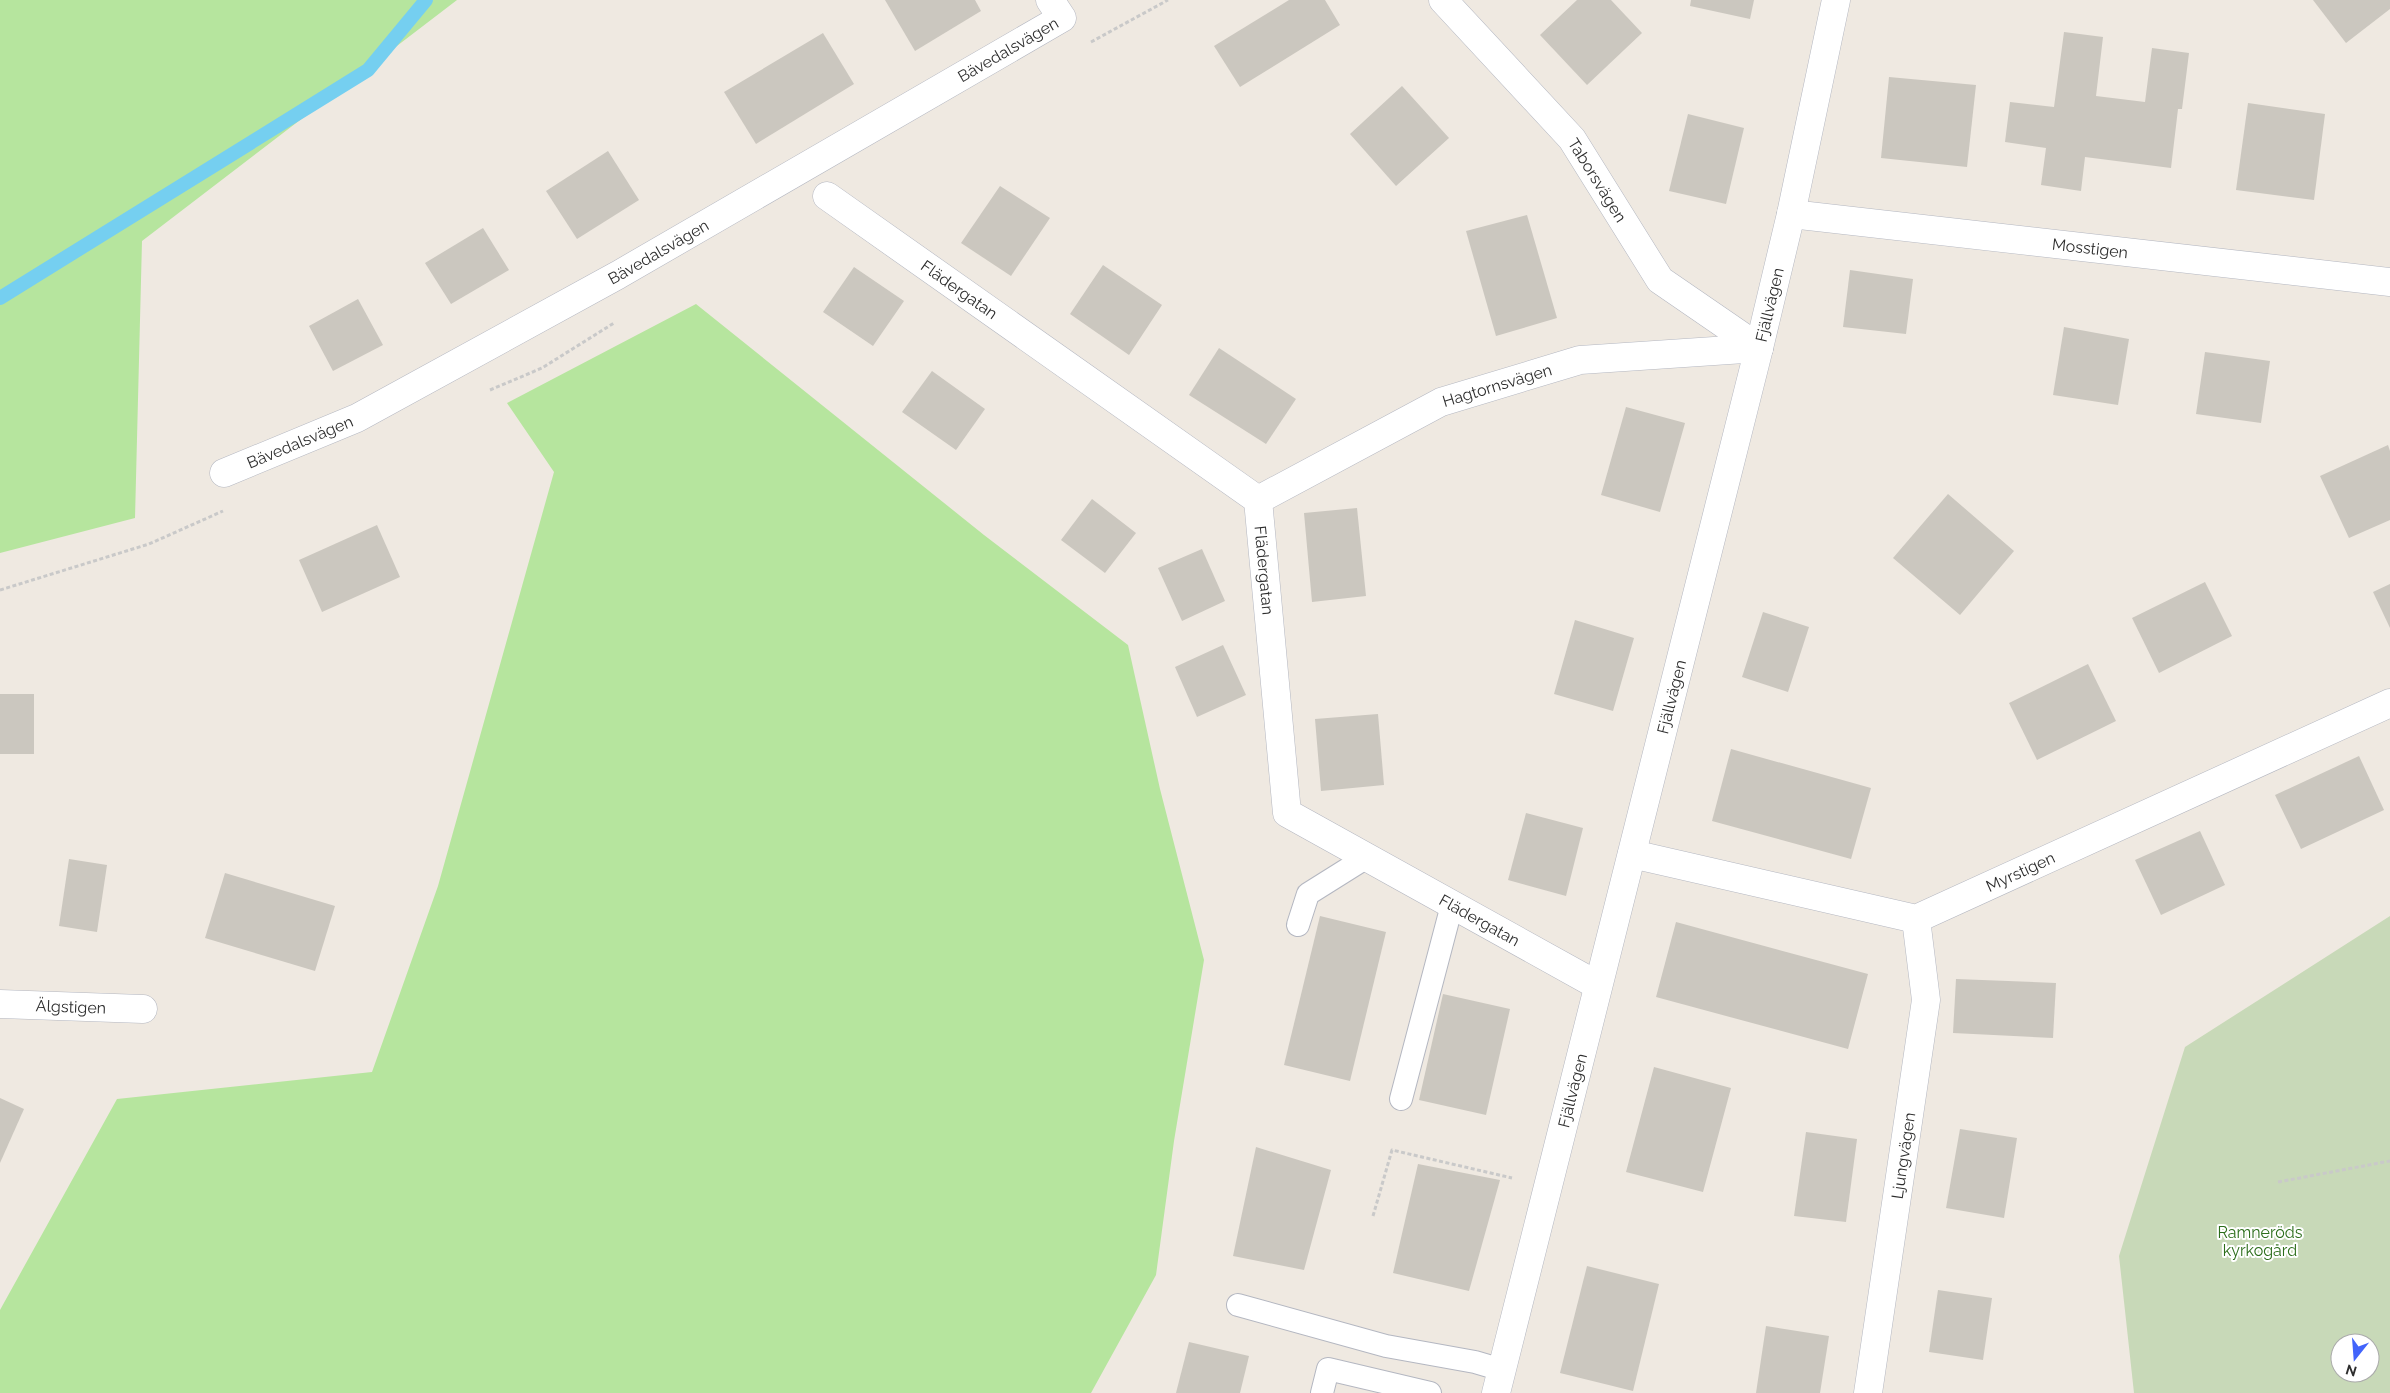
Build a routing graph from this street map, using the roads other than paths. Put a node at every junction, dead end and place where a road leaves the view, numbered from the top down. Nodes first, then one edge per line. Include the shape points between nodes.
1 (1050, 0) edge
2 (1443, 0) edge
3 (1836, 0) edge
4 (826, 196) dead end
5 (1790, 214) junction
6 (2390, 282) edge
7 (1759, 348) junction
8 (224, 473) dead end
9 (1258, 500) junction
10 (2390, 703) edge
11 (1632, 854) junction
12 (1367, 857) junction
13 (1452, 905) junction
14 (1916, 919) junction
15 (1298, 925) dead end
16 (1597, 985) junction
17 (0, 1004) edge
18 (143, 1009) dead end
19 (1401, 1099) dead end
20 (1238, 1305) dead end
21 (1499, 1382) edge
22 (1322, 1393) edge
23 (1430, 1393) edge
24 (1868, 1393) edge

1 - 8 street, Bävedalsvägen via 1062,18 618,275 357,418
2 - 7 street, Taborsvägen via 1572,139 1660,280
3 - 5 street, Fjällvägen
4 - 9 street, Flädergatan
5 - 6 street, Mosstigen
5 - 7 street, Fjällvägen
7 - 9 street, Hagtornsvägen via 1580,360 1441,402
7 - 11 street, Fjällvägen
9 - 12 street, Flädergatan via 1287,813
10 - 14 street, Myrstigen
11 - 14 street
11 - 16 street, Fjällvägen
12 - 13 street, Flädergatan
12 - 15 lane via 1308,894
13 - 16 street, Flädergatan
13 - 19 lane
14 - 24 street, Ljungvägen via 1926,1000
16 - 21 street, Fjällvägen
17 - 18 street, Älgstigen
20 - 21 lane via 1386,1346 1475,1362
22 - 23 lane via 1328,1369

